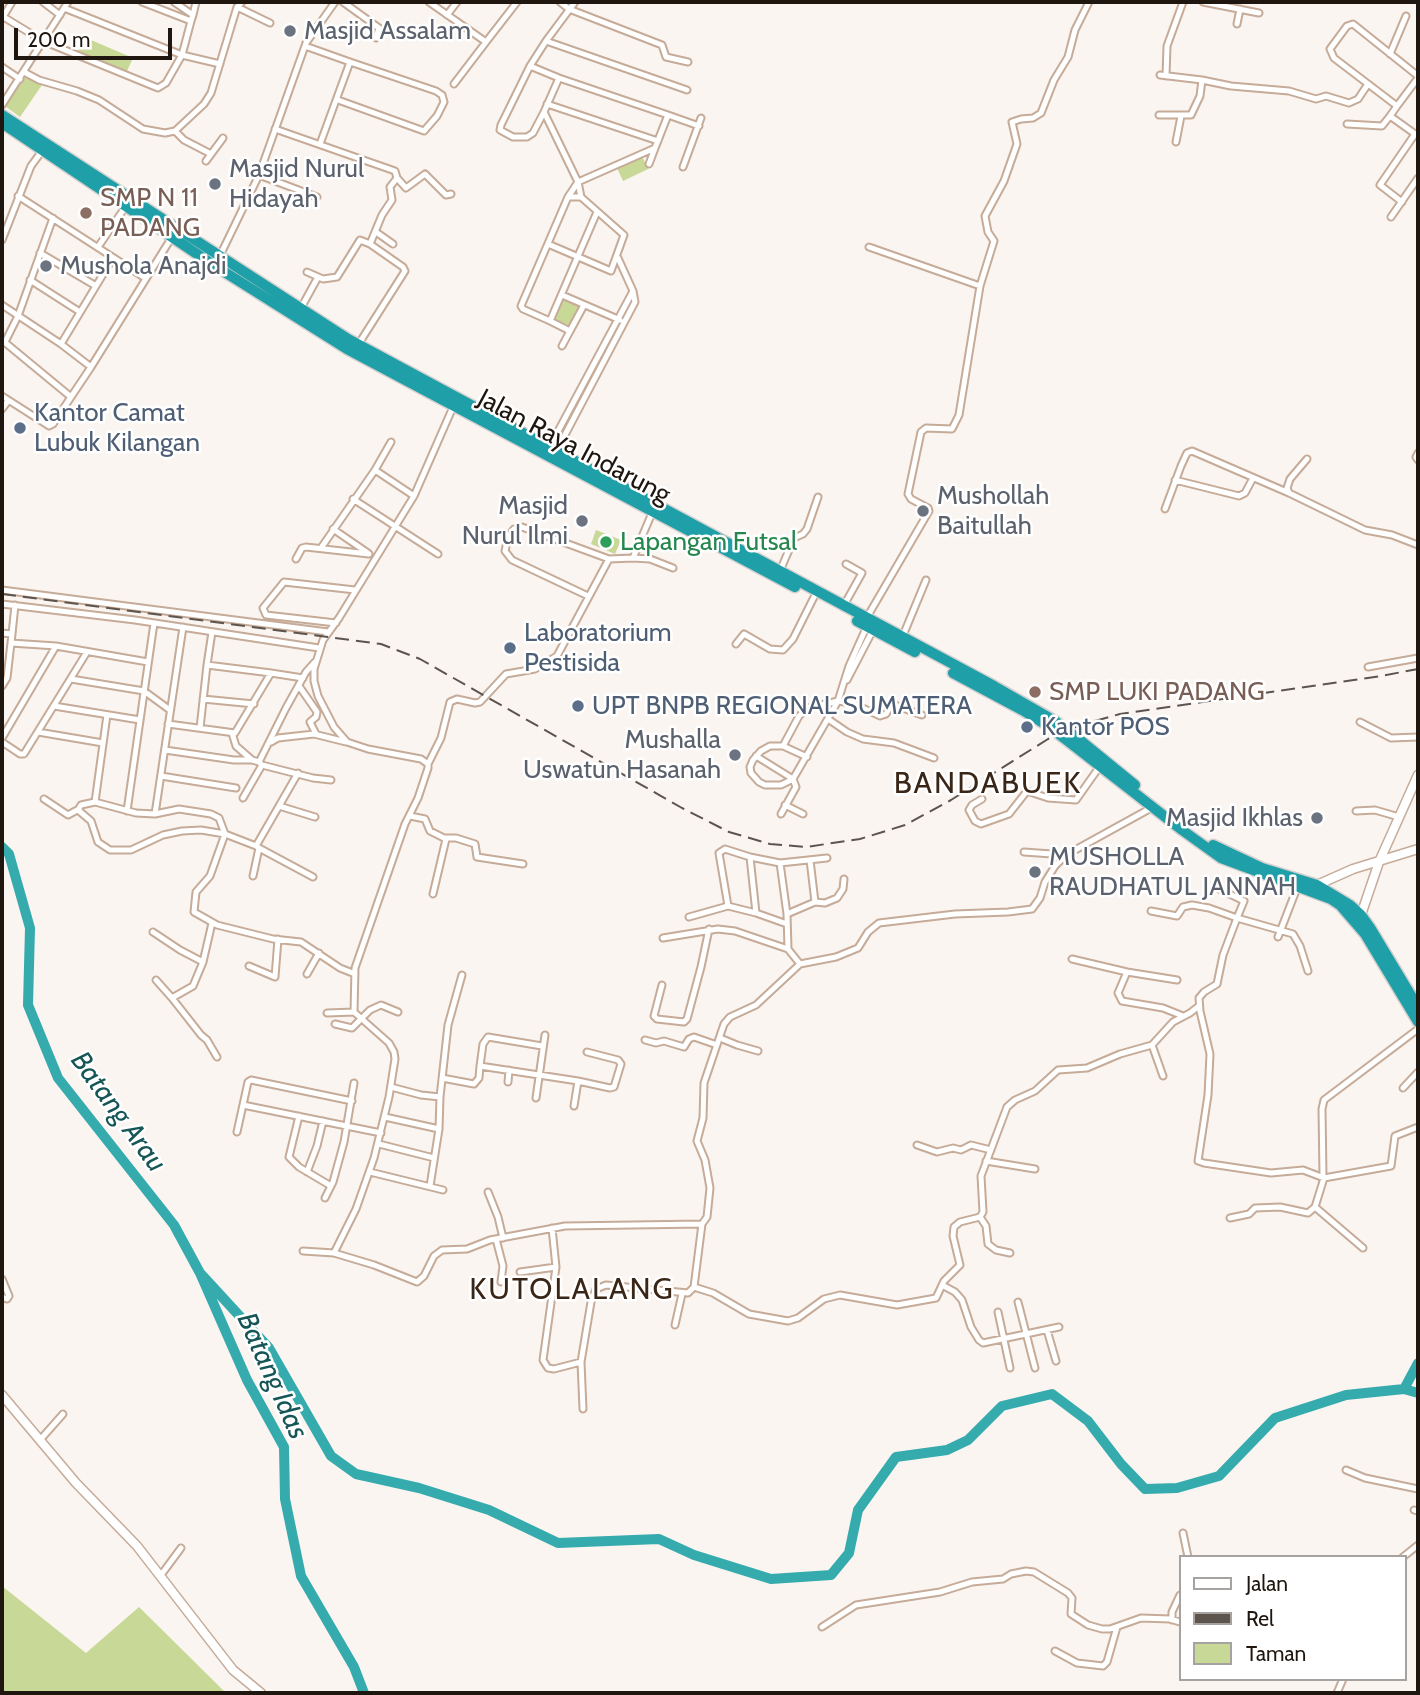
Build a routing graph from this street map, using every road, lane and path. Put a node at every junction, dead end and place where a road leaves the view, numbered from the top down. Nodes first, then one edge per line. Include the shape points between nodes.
1 (12, 2) edge
2 (43, 2) edge
3 (142, 2) edge
4 (174, 2) edge
5 (196, 2) edge
6 (335, 2) edge
7 (343, 2) edge
8 (429, 2) edge
9 (457, 2) edge
10 (517, 2) edge
11 (561, 2) edge
12 (575, 2) edge
13 (1089, 2) edge
14 (1183, 2) edge
15 (1203, 2) edge
16 (240, 4) edge
17 (66, 5) edge
18 (569, 9) junction
19 (1240, 9) junction
20 (1259, 13) dead end
21 (60, 15) junction
22 (447, 15) junction
23 (1406, 16) dead end
24 (2, 17) edge
25 (192, 18) junction
26 (270, 23) dead end
27 (1237, 24) dead end
28 (376, 38) dead end
29 (43, 41) junction
30 (546, 41) junction
31 (486, 43) junction
32 (305, 46) junction
33 (1390, 54) junction
34 (182, 55) junction
35 (351, 62) junction
36 (688, 62) dead end
37 (220, 64) junction
38 (530, 66) junction
39 (2, 67) edge
40 (24, 72) junction
41 (1418, 77) edge
42 (559, 78) junction
43 (20, 79) junction
44 (1202, 80) junction
45 (454, 84) dead end
46 (1368, 84) junction
47 (687, 90) dead end
48 (338, 100) junction
49 (2, 104) edge
50 (547, 104) junction
51 (1397, 106) junction
52 (544, 112) junction
53 (2, 115) edge
54 (668, 115) junction
55 (1158, 115) dead end
56 (1181, 116) junction
57 (1390, 116) junction
58 (701, 118) dead end
59 (2, 123) edge
60 (1347, 124) dead end
61 (1418, 124) edge
62 (699, 126) junction
63 (275, 129) junction
64 (175, 131) junction
65 (1415, 134) edge
66 (223, 138) dead end
67 (1176, 142) dead end
68 (320, 144) junction
69 (657, 144) junction
70 (45, 146) junction
71 (211, 154) junction
72 (206, 161) dead end
73 (649, 164) dead end
74 (683, 167) dead end
75 (259, 175) junction
76 (397, 178) junction
77 (1418, 178) edge
78 (578, 183) junction
79 (451, 194) dead end
80 (18, 196) junction
81 (317, 197) dead end
82 (568, 197) junction
83 (580, 197) junction
84 (1402, 202) junction
85 (126, 205) junction
86 (597, 212) junction
87 (53, 218) junction
88 (1391, 218) dead end
89 (376, 232) junction
90 (172, 237) junction
91 (2, 240) edge
92 (370, 244) junction
93 (393, 244) dead end
94 (548, 244) junction
95 (99, 247) junction
96 (197, 247) junction
97 (869, 247) dead end
98 (40, 253) junction
99 (113, 258) junction
100 (578, 258) junction
101 (617, 258) junction
102 (218, 262) junction
103 (611, 271) junction
104 (307, 272) dead end
105 (318, 277) junction
106 (145, 278) junction
107 (627, 279) junction
108 (30, 280) junction
109 (96, 286) junction
110 (980, 286) junction
111 (562, 295) junction
112 (584, 304) junction
113 (2, 305) edge
114 (301, 309) junction
115 (80, 312) junction
116 (18, 316) junction
117 (550, 321) junction
118 (621, 321) junction
119 (570, 331) junction
120 (4, 341) edge
121 (61, 344) junction
122 (358, 345) junction
123 (562, 346) dead end
124 (91, 367) junction
125 (2, 396) edge
126 (71, 397) junction
127 (8, 401) junction
128 (454, 406) junction
129 (2, 410) edge
130 (391, 442) dead end
131 (552, 450) junction
132 (1418, 453) edge
133 (1307, 458) dead end
134 (1418, 460) edge
135 (375, 470) junction
136 (1253, 478) junction
137 (1175, 480) junction
138 (1289, 493) junction
139 (414, 496) junction
140 (818, 497) dead end
141 (352, 499) junction
142 (1165, 509) dead end
143 (659, 513) junction
144 (396, 527) junction
145 (334, 529) junction
146 (1418, 545) edge
147 (321, 548) junction
148 (438, 554) dead end
149 (372, 556) junction
150 (633, 558) junction
151 (296, 559) dead end
152 (609, 559) junction
153 (846, 564) dead end
154 (673, 569) dead end
155 (784, 576) junction
156 (926, 580) dead end
157 (2, 590) edge
158 (355, 590) junction
159 (588, 596) junction
160 (814, 597) junction
161 (2, 604) edge
162 (15, 605) junction
163 (843, 607) junction
164 (154, 623) junction
165 (336, 623) junction
166 (869, 624) junction
167 (183, 627) junction
168 (2, 632) edge
169 (212, 632) junction
170 (328, 632) junction
171 (12, 634) junction
172 (902, 638) junction
173 (11, 643) junction
174 (736, 643) dead end
175 (56, 646) junction
176 (319, 648) junction
177 (87, 652) junction
178 (1418, 658) edge
179 (2, 659) edge
180 (9, 659) junction
181 (316, 660) junction
182 (148, 662) junction
183 (207, 665) junction
184 (1368, 667) dead end
185 (271, 673) junction
186 (965, 676) junction
187 (71, 678) junction
188 (303, 678) junction
189 (299, 686) junction
190 (2, 687) edge
191 (144, 691) junction
192 (203, 699) junction
193 (838, 701) junction
194 (254, 704) junction
195 (54, 706) junction
196 (170, 710) junction
197 (107, 715) junction
198 (922, 715) dead end
199 (828, 719) junction
200 (140, 720) junction
201 (1360, 722) dead end
202 (168, 724) junction
203 (200, 728) junction
204 (38, 733) junction
205 (232, 733) junction
206 (316, 734) junction
207 (1418, 737) edge
208 (2, 740) edge
209 (347, 742) junction
210 (103, 743) junction
211 (268, 744) junction
212 (783, 746) junction
213 (165, 750) junction
214 (756, 757) junction
215 (807, 757) junction
216 (934, 758) dead end
217 (252, 760) junction
218 (1097, 760) junction
219 (260, 763) junction
220 (428, 764) junction
221 (298, 774) junction
222 (1418, 775) edge
223 (161, 776) junction
224 (793, 779) junction
225 (331, 780) dead end
226 (236, 788) dead end
227 (243, 798) dead end
228 (44, 799) dead end
229 (982, 799) dead end
230 (95, 802) junction
231 (785, 805) junction
232 (279, 807) junction
233 (1153, 807) junction
234 (79, 809) junction
235 (127, 811) junction
236 (1356, 811) dead end
237 (155, 814) junction
238 (780, 814) dead end
239 (803, 814) dead end
240 (410, 816) junction
241 (315, 817) dead end
242 (1398, 817) junction
243 (225, 834) junction
244 (445, 838) junction
245 (257, 847) junction
246 (1418, 849) edge
247 (1024, 852) dead end
248 (1066, 855) junction
249 (750, 857) junction
250 (827, 858) dead end
251 (810, 860) junction
252 (1379, 862) junction
253 (780, 863) junction
254 (523, 864) dead end
255 (253, 876) dead end
256 (313, 877) dead end
257 (844, 879) dead end
258 (1317, 886) junction
259 (1297, 888) junction
260 (1219, 889) dead end
261 (433, 894) dead end
262 (816, 902) junction
263 (728, 906) junction
264 (1151, 911) dead end
265 (757, 913) junction
266 (788, 914) junction
267 (1361, 915) junction
268 (689, 917) dead end
269 (1237, 918) junction
270 (212, 923) junction
271 (787, 924) junction
272 (709, 929) junction
273 (1281, 929) junction
274 (153, 932) dead end
275 (1278, 937) dead end
276 (663, 938) dead end
277 (278, 939) junction
278 (788, 949) junction
279 (319, 953) junction
280 (1072, 959) dead end
281 (203, 962) junction
282 (800, 964) junction
283 (249, 966) dead end
284 (1308, 971) dead end
285 (1127, 972) junction
286 (307, 974) dead end
287 (355, 974) junction
288 (462, 975) dead end
289 (156, 980) dead end
290 (1177, 980) dead end
291 (662, 985) dead end
292 (172, 998) junction
293 (1199, 1006) junction
294 (1418, 1007) edge
295 (354, 1012) junction
296 (398, 1012) dead end
297 (327, 1013) dead end
298 (1184, 1016) junction
299 (361, 1019) junction
300 (1418, 1022) edge
301 (335, 1024) dead end
302 (1418, 1029) edge
303 (545, 1035) dead end
304 (720, 1038) junction
305 (645, 1040) dead end
306 (717, 1045) junction
307 (1152, 1045) junction
308 (542, 1046) junction
309 (758, 1051) dead end
310 (587, 1052) dead end
311 (217, 1057) dead end
312 (480, 1066) junction
313 (509, 1070) junction
314 (1418, 1072) edge
315 (538, 1074) junction
316 (1163, 1076) dead end
317 (442, 1078) junction
318 (578, 1081) junction
319 (508, 1082) dead end
320 (354, 1083) dead end
321 (391, 1087) junction
322 (1404, 1088) dead end
323 (440, 1097) junction
324 (536, 1098) dead end
325 (352, 1101) junction
326 (243, 1104) junction
327 (574, 1106) dead end
328 (299, 1116) junction
329 (385, 1117) junction
330 (323, 1121) junction
331 (346, 1126) junction
332 (1418, 1127) edge
333 (439, 1129) junction
334 (237, 1132) dead end
335 (381, 1133) junction
336 (379, 1144) junction
337 (917, 1145) dead end
338 (990, 1150) junction
339 (434, 1158) junction
340 (986, 1161) junction
341 (1035, 1169) dead end
342 (307, 1172) junction
343 (370, 1172) junction
344 (1324, 1177) junction
345 (331, 1186) junction
346 (430, 1186) junction
347 (443, 1190) dead end
348 (488, 1192) dead end
349 (325, 1198) dead end
350 (1315, 1207) junction
351 (980, 1217) junction
352 (1230, 1218) dead end
353 (702, 1224) junction
354 (552, 1228) junction
355 (500, 1238) junction
356 (1363, 1248) dead end
357 (303, 1251) dead end
358 (334, 1253) junction
359 (1010, 1253) dead end
360 (556, 1268) junction
361 (520, 1272) dead end
362 (2, 1279) edge
363 (501, 1282) dead end
364 (942, 1285) junction
365 (694, 1287) junction
366 (682, 1294) junction
367 (2, 1297) edge
368 (1018, 1302) dead end
369 (998, 1312) dead end
370 (675, 1325) dead end
371 (1059, 1327) dead end
372 (1047, 1330) junction
373 (1027, 1334) junction
374 (1004, 1339) junction
375 (1056, 1361) dead end
376 (581, 1362) junction
377 (1010, 1368) dead end
378 (1035, 1368) dead end
379 (2, 1395) edge
380 (583, 1409) dead end
381 (63, 1414) dead end
382 (40, 1440) junction
383 (1346, 1470) dead end
384 (1418, 1489) edge
385 (1183, 1533) dead end
386 (181, 1548) dead end
387 (1188, 1555) edge
388 (161, 1575) junction
389 (1178, 1599) edge
390 (1172, 1620) junction
391 (1178, 1622) edge
392 (821, 1627) dead end
393 (1117, 1627) junction
394 (1055, 1651) dead end
395 (261, 1693) edge

1 - 24 street
2 - 21 street
3 - 25 street
4 - 25 street
5 - 25 street
6 - 32 street
7 - 28 street via 379,28
8 - 22 street
9 - 22 street
10 - 31 street
11 - 18 street
12 - 18 street
13 - 110 street via 1041,113 1012,122 1017,144 985,216 994,241
14 - 44 street via 1167,47 1163,76
15 - 19 street
16 - 26 street
16 - 37 street
17 - 21 street
17 - 34 street
18 - 30 street
18 - 36 street via 659,44 666,57
19 - 20 street
19 - 27 street
21 - 29 street
22 - 31 street
23 - 33 street
24 - 29 street
25 - 34 street
29 - 34 street via 154,88 166,83
29 - 40 street
30 - 38 street
30 - 47 street
31 - 45 street
32 - 35 street
32 - 63 street
33 - 41 street
33 - 46 street via 1353,24 1335,41 1331,55
34 - 37 street
35 - 48 street
35 - 48 street via 436,91 444,102 424,131
37 - 64 street via 208,98
38 - 42 street
38 - 52 street via 500,130 513,137 527,137
39 - 43 street
40 - 43 street
40 - 64 street via 99,100 143,129
41 - 51 street
42 - 50 street
42 - 54 street
43 - 49 street
44 - 46 street via 1349,103 1358,99
44 - 56 street via 1193,114
46 - 51 street
48 - 68 street
50 - 52 street
50 - 69 street
51 - 57 street
52 - 78 street
53 - 70 highway, Jalan Raya Indarung
54 - 62 street
54 - 69 street
55 - 56 street
56 - 67 street
57 - 60 street via 1382,126
57 - 65 street
58 - 62 street
59 - 70 highway, Jalan Raya Indarung
61 - 65 street
62 - 74 street
63 - 68 street
63 - 75 street
64 - 71 street
65 - 84 street via 1380,184
66 - 71 street
68 - 76 street via 395,171
69 - 73 street
69 - 78 street
70 - 80 street
70 - 85 highway, Jalan Raya Indarung
70 - 96 highway, Jalan Raya Indarung
71 - 72 street
75 - 81 street
75 - 102 street
76 - 79 street via 406,188 425,174 446,195
76 - 89 street
77 - 84 street
78 - 82 street
78 - 83 street
80 - 87 street
80 - 91 street
82 - 83 street
82 - 94 street
83 - 86 street
84 - 88 street
85 - 90 highway, Jalan Raya Indarung
85 - 95 street
86 - 100 street
86 - 101 street via 624,235
87 - 95 street
87 - 98 street
89 - 92 street
89 - 93 street
90 - 96 highway, Jalan Raya Indarung
90 - 106 street
92 - 105 street via 360,240 338,276
92 - 122 street via 405,270
94 - 100 street
94 - 117 street via 521,306
95 - 99 street
96 - 102 highway, Jalan Raya Indarung
97 - 110 street
98 - 108 street
98 - 109 street
99 - 106 street
99 - 109 street
100 - 103 street
100 - 111 street
101 - 103 street
101 - 107 street
102 - 114 highway, Jalan Raya Indarung
102 - 128 highway, Jalan Raya Indarung via 346,349
103 - 107 street
104 - 105 street
105 - 114 street
106 - 124 street
107 - 118 street via 633,292
108 - 115 street
108 - 116 street
109 - 115 street
110 - 166 street via 955,427 921,432 908,494 929,512
111 - 112 street
111 - 117 street
112 - 118 street
112 - 119 street
113 - 116 street
114 - 122 highway, Jalan Raya Indarung
115 - 121 street
116 - 120 street
116 - 121 street
117 - 119 street
118 - 131 street
119 - 123 street
120 - 126 street
121 - 124 street
122 - 131 highway, Jalan Raya Indarung
124 - 126 street
125 - 127 street
126 - 127 street via 50,426
127 - 129 street
128 - 139 street
128 - 143 highway, Jalan Raya Indarung
130 - 135 street
131 - 143 highway, Jalan Raya Indarung
132 - 134 street
133 - 138 street via 1288,483
135 - 139 street
135 - 141 street
136 - 137 street via 1239,496
136 - 137 street via 1192,451
136 - 138 street
137 - 142 street
138 - 146 street via 1365,530
139 - 144 street
140 - 155 street via 807,529 794,538
141 - 144 street
141 - 145 street
143 - 150 street
143 - 155 highway, Jalan Raya Indarung
144 - 148 street
144 - 149 street
145 - 147 street
145 - 149 street
147 - 149 street
147 - 151 street via 303,547
149 - 158 street
150 - 152 street
150 - 154 street via 650,559
152 - 159 street
152 - 159 street via 522,527 508,537 505,551 512,560
153 - 163 street via 862,573
155 - 160 highway, Jalan Raya Indarung
155 - 163 highway, Jalan Raya Indarung
156 - 172 street
157 - 170 street
158 - 165 street
158 - 165 street via 284,582 263,608 266,615
159 - 220 street via 557,656 535,669 511,671 478,703 450,702 441,738
160 - 166 highway, Jalan Raya Indarung
160 - 174 street via 786,648 771,649 744,634
161 - 162 street
162 - 164 street
162 - 171 street
163 - 166 highway, Jalan Raya Indarung
164 - 167 street
164 - 182 street
165 - 170 street
166 - 172 highway, Jalan Raya Indarung
166 - 186 highway, Jalan Raya Indarung
166 - 193 street
167 - 169 street
167 - 196 street
168 - 171 street
169 - 176 street
169 - 183 street
170 - 176 street
171 - 173 street
172 - 186 highway, Jalan Raya Indarung
173 - 175 street
173 - 180 street
175 - 177 street
175 - 208 street
176 - 181 street
177 - 182 street
177 - 187 street
178 - 184 street
179 - 180 street
180 - 190 street
181 - 188 street
181 - 209 street via 318,696
182 - 191 street
183 - 185 street
183 - 192 street
185 - 188 street
185 - 194 street
186 - 218 highway, Jalan Raya Indarung, bridge via 1053,725
187 - 191 street
187 - 195 street
188 - 189 street
189 - 206 street via 317,712 310,722
189 - 211 street
191 - 196 street
191 - 200 street
192 - 194 street
192 - 203 street
193 - 198 street via 880,716 892,704
193 - 199 street
193 - 212 street via 803,711
194 - 205 street
195 - 197 street
195 - 204 street
196 - 202 street
197 - 200 street
197 - 210 street
199 - 215 street
199 - 216 street via 863,738 894,743
200 - 235 street
201 - 207 street via 1385,736
202 - 203 street
202 - 213 street
203 - 205 street
204 - 208 street via 23,754
204 - 210 street
205 - 217 street via 236,746
206 - 209 street
206 - 211 street via 278,738
209 - 220 street
210 - 230 street
211 - 219 street
212 - 214 street via 770,746
212 - 215 street
213 - 217 street
213 - 223 street
214 - 224 street
214 - 224 street via 750,767 758,782 773,786
215 - 224 street
217 - 219 street
218 - 229 street via 1076,800 1027,791 1009,814 981,824 969,810
218 - 233 highway, Jalan Raya Indarung
218 - 258 highway, Jalan Raya Indarung via 1221,850
219 - 221 street
219 - 227 street
220 - 240 street
221 - 225 street
221 - 232 street
222 - 242 street
223 - 226 street
223 - 237 street
224 - 231 street via 796,787
228 - 234 street via 68,815
230 - 234 street via 81,804
230 - 235 street
231 - 238 street
231 - 239 street
232 - 241 street
232 - 245 street
233 - 248 street
233 - 259 highway, Jalan Raya Indarung via 1222,858
234 - 243 street via 91,821 98,842 110,850 131,850 182,831
235 - 237 street
236 - 242 street via 1375,810
237 - 243 street via 179,809 212,814 219,818
240 - 244 street via 425,819 431,832
240 - 287 street
242 - 252 street
243 - 245 street
243 - 270 street via 213,870 196,892 193,909
244 - 254 street via 475,844 477,857
244 - 261 street
245 - 255 street
245 - 256 street
246 - 252 street
247 - 248 street
248 - 282 street via 1031,909 888,921 873,926 853,950
249 - 253 street
249 - 263 street via 725,849 719,853
249 - 265 street
250 - 251 street
251 - 253 street
251 - 262 street
252 - 258 street
252 - 267 street
253 - 266 street
257 - 262 street via 837,898
258 - 267 highway, Jalan Raya Indarung
259 - 273 street
259 - 300 highway, Jalan Raya Indarung via 1331,899 1349,912
260 - 269 street via 1244,901
262 - 266 street
263 - 265 street
263 - 268 street
264 - 269 street via 1177,916 1186,906 1198,906
265 - 271 street
266 - 271 street
267 - 294 highway, Jalan Raya Indarung
269 - 273 street
269 - 293 street via 1217,984 1202,993
270 - 277 street
270 - 281 street
271 - 278 street
272 - 276 street
272 - 278 street via 735,931
272 - 291 street via 684,1022 654,1016
273 - 275 street
273 - 284 street via 1297,937
274 - 281 street
277 - 279 street via 301,942
277 - 283 street via 275,977
278 - 282 street
279 - 286 street
279 - 287 street
280 - 285 street
281 - 292 street via 193,986
282 - 304 street via 756,1006 730,1017
285 - 290 street
285 - 298 street via 1118,993 1122,1001
287 - 295 street
288 - 317 street via 448,1025
289 - 292 street
292 - 311 street
293 - 298 street
293 - 344 street via 1210,1054 1198,1161 1271,1173 1303,1170
295 - 297 street
295 - 299 street
296 - 299 street via 381,1005
298 - 307 street via 1173,1021
299 - 301 street via 352,1028
299 - 321 street via 393,1047
302 - 344 street via 1325,1100
303 - 308 street
304 - 306 street
304 - 309 street
305 - 306 street via 684,1046 694,1037
306 - 353 street via 707,1069 697,1141 710,1188
307 - 316 street
307 - 338 street via 1096,1066 1052,1073 1035,1091 1007,1107
308 - 312 street via 488,1037
308 - 315 street
310 - 318 street via 618,1060 616,1085 610,1088
312 - 313 street
312 - 317 street via 474,1084
313 - 315 street
313 - 319 street
314 - 322 street
315 - 318 street
315 - 324 street
317 - 323 street
318 - 327 street
320 - 325 street
321 - 323 street
321 - 329 street
323 - 333 street
325 - 326 street via 251,1080
325 - 331 street
326 - 328 street
326 - 334 street
328 - 330 street
328 - 342 street via 289,1157
329 - 333 street
329 - 335 street
330 - 331 street
330 - 342 street
331 - 335 street
331 - 345 street
332 - 344 street via 1395,1136 1391,1166
333 - 339 street
335 - 336 street
336 - 339 street
336 - 343 street
337 - 338 street via 937,1152 971,1145
338 - 340 street
339 - 346 street
340 - 341 street
340 - 351 street via 980,1180
342 - 345 street
343 - 346 street
343 - 358 street
344 - 350 street
345 - 349 street
346 - 347 street
348 - 355 street
350 - 352 street via 1307,1213 1255,1208
350 - 356 street
351 - 359 street via 989,1244
351 - 364 street via 954,1227 960,1265
353 - 354 street
353 - 365 street
354 - 355 street
354 - 360 street
355 - 358 street via 438,1252 417,1282
355 - 363 street
357 - 358 street
360 - 361 street
360 - 376 street via 543,1360 554,1369
362 - 367 street via 9,1296
364 - 365 street via 936,1298 904,1304 832,1296 788,1321 749,1314
364 - 374 street via 962,1300 979,1340 986,1344
365 - 366 street
366 - 370 street
366 - 376 street via 599,1286 591,1302
368 - 373 street
369 - 374 street
371 - 372 street
372 - 373 street
372 - 375 street
373 - 374 street
373 - 378 street
374 - 377 street
376 - 380 street
379 - 382 street
381 - 382 street
382 - 388 street
383 - 384 street
385 - 387 street
386 - 388 street
388 - 395 street via 233,1670
389 - 390 street
390 - 391 street
390 - 393 street via 1141,1618
392 - 393 street via 856,1605 940,1592 1026,1571 1071,1595 1070,1610 1075,1617 1102,1629
393 - 394 street via 1103,1665 1077,1663

